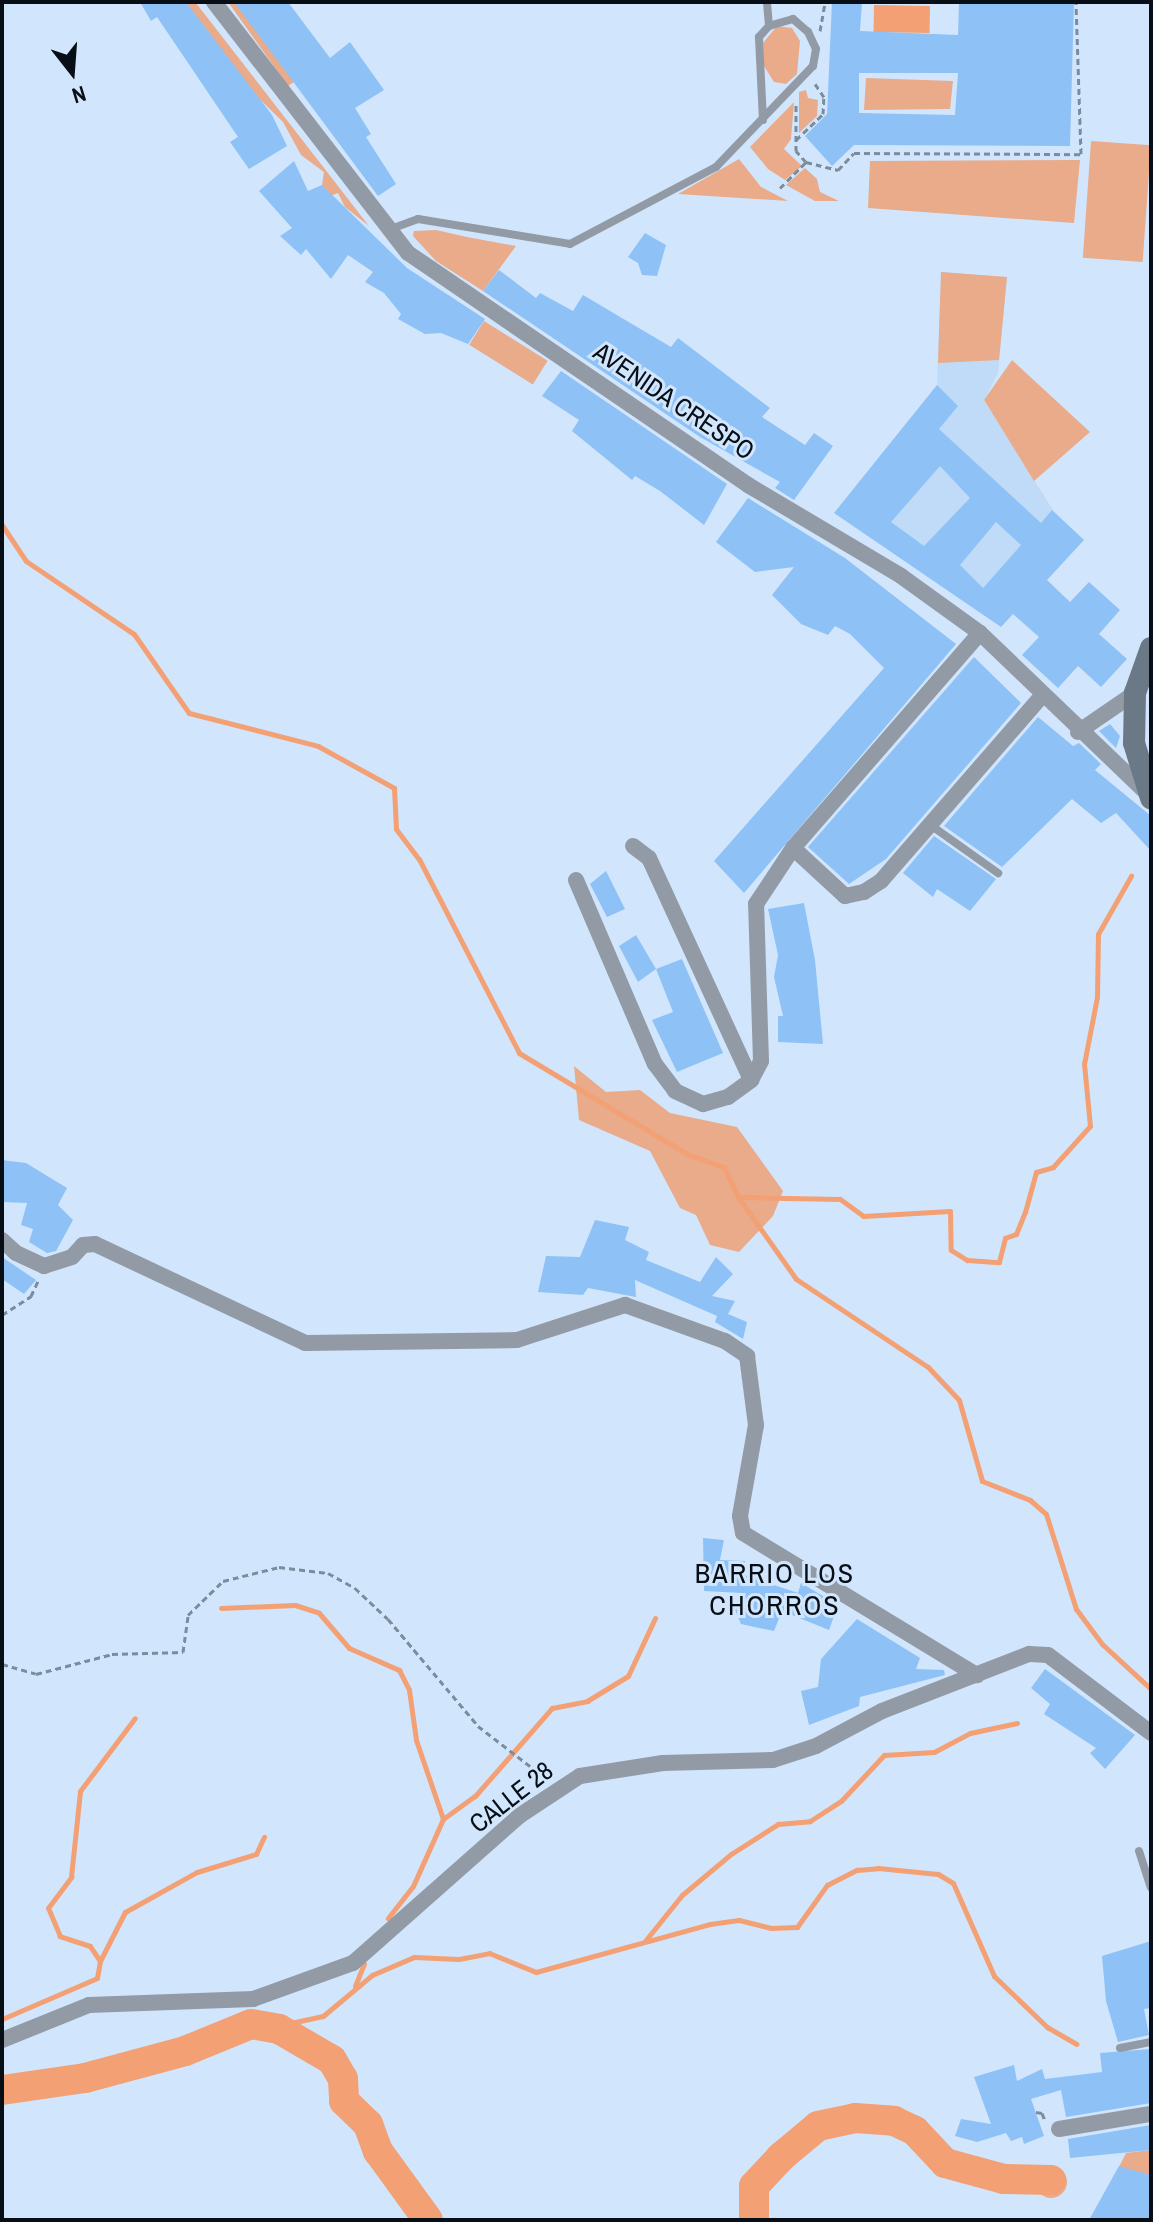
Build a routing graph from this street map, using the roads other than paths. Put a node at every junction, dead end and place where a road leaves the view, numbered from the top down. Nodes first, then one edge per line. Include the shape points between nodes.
1 (214, 2) edge
2 (767, 2) edge
3 (769, 26) junction
4 (763, 120) junction
5 (388, 230) junction
6 (980, 633) junction
7 (1151, 648) edge
8 (1135, 693) junction
9 (1042, 696) junction
10 (1078, 732) junction
11 (1149, 795) edge
12 (928, 823) junction
13 (633, 846) dead end
14 (793, 848) junction
15 (998, 873) dead end
16 (576, 880) dead end
17 (751, 1080) junction
18 (2, 1240) edge
19 (977, 1675) junction
20 (1151, 1733) edge
21 (1139, 1851) dead end
22 (1151, 1887) edge
23 (2, 2040) edge
24 (1151, 2042) edge
25 (1120, 2048) dead end
26 (1151, 2114) edge
27 (1059, 2129) dead end

1 - 5 street, AVENIDA CRESPO
2 - 3 lane
3 - 4 lane via 759,37
3 - 4 lane via 793,19 816,49 813,66
4 - 5 lane via 716,167 586,240 552,244 418,219
5 - 6 street, AVENIDA CRESPO via 447,283 748,485 901,576
6 - 9 street, AVENIDA CRESPO
6 - 14 street
7 - 8 main road
8 - 10 street
8 - 11 main road via 1134,743
9 - 10 street, AVENIDA CRESPO
9 - 12 street
10 - 11 street, AVENIDA CRESPO
12 - 14 street via 881,881 845,896
12 - 15 lane
13 - 17 street via 649,858
14 - 17 street via 756,904 762,1032 761,1061
16 - 17 street via 655,1064 675,1091 703,1104 728,1097
18 - 19 street via 44,1266 95,1244 305,1343 517,1340 625,1305 725,1341 747,1356 756,1425 740,1516 743,1533
19 - 20 street, CALLE 28 via 1029,1654 1048,1655
19 - 23 street, CALLE 28 via 773,1760 605,1768 557,1787 353,1963 253,1999 89,2005
21 - 22 lane
24 - 25 lane
26 - 27 street

